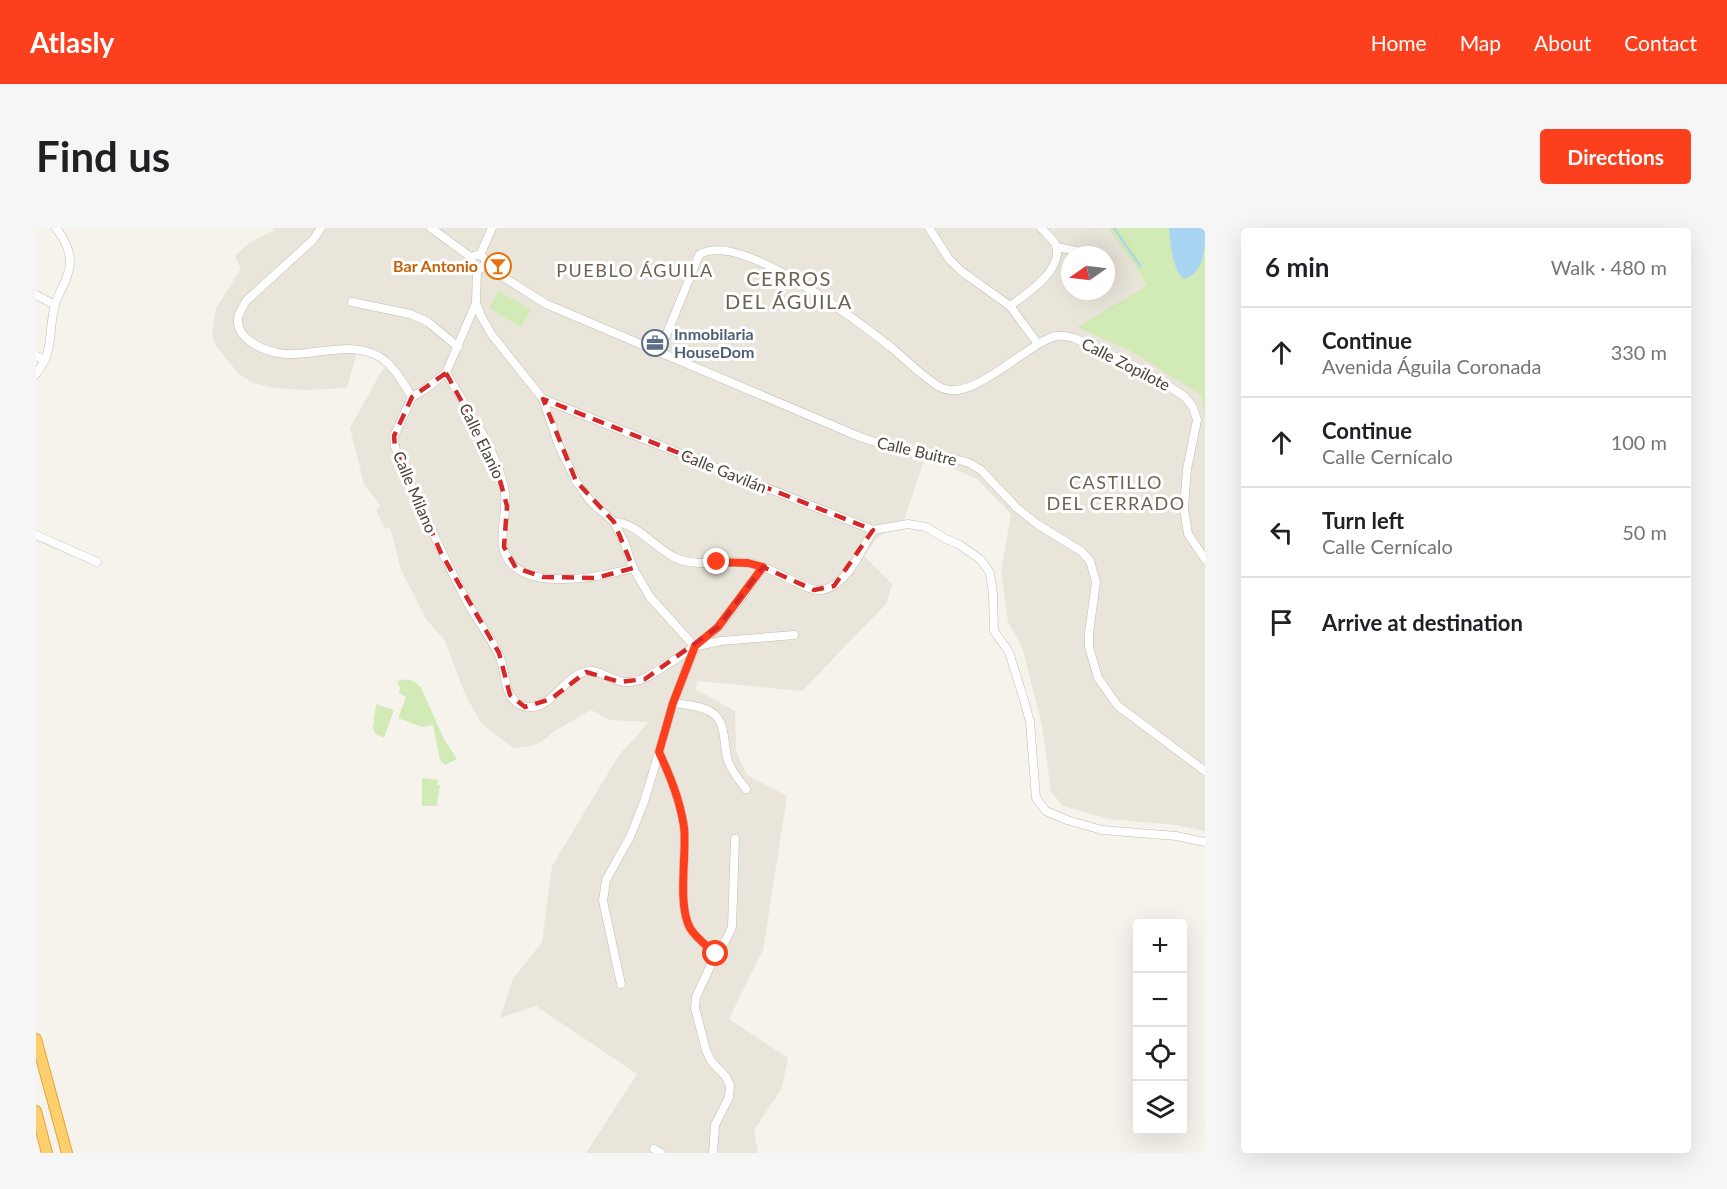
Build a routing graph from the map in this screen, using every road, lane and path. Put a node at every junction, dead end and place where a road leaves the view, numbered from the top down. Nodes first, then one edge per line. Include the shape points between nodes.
1 (56, 228) edge
2 (321, 228) edge
3 (431, 228) edge
4 (492, 228) edge
5 (929, 228) edge
6 (1041, 228) edge
7 (1057, 247) junction
8 (1061, 248) edge
9 (476, 257) junction
10 (480, 267) junction
11 (36, 295) edge
12 (352, 302) dead end
13 (476, 303) junction
14 (55, 304) junction
15 (1010, 306) junction
16 (1038, 344) junction
17 (458, 347) junction
18 (659, 353) junction
19 (36, 356) edge
20 (45, 360) junction
21 (446, 373) junction
22 (36, 374) edge
23 (412, 397) junction
24 (543, 399) junction
25 (614, 522) junction
26 (873, 530) junction
27 (36, 535) edge
28 (1205, 560) edge
29 (97, 562) dead end
30 (763, 567) junction
31 (633, 568) junction
32 (794, 635) dead end
33 (695, 646) junction
34 (673, 703) junction
35 (659, 752) junction
36 (1205, 771) edge
37 (746, 789) dead end
38 (735, 839) dead end
39 (1205, 842) edge
40 (716, 954) junction
41 (621, 984) dead end
42 (36, 1039) edge
43 (36, 1111) edge
44 (47, 1153) edge
45 (66, 1153) edge
46 (713, 1153) edge

1 - 14 street via 70,263
2 - 23 street via 313,240 246,301 238,324 241,332 259,347 283,354 345,349 376,354
3 - 9 street
4 - 9 street
5 - 15 street via 961,271
6 - 7 street
7 - 8 street
7 - 15 street via 1057,256 1043,281
9 - 10 street via 484,259
9 - 10 street via 472,265
10 - 13 street
10 - 18 street, Calle Buitre via 546,304
11 - 14 street
12 - 17 street via 410,314 428,322
13 - 17 street
13 - 24 street via 492,335
14 - 20 street
15 - 16 street
16 - 18 street, Calle Zopilote via 970,386 957,390 940,388 803,283 765,260 740,251 712,248 699,255
16 - 28 street, Calle Zopilote via 1056,336 1074,338 1143,370 1189,401 1197,420 1184,508 1188,534
17 - 21 street
18 - 36 street, Calle Buitre via 884,446 949,457 981,470 1022,512 1073,545 1090,561 1096,582 1089,647 1098,678 1119,706
19 - 20 street
20 - 22 street
21 - 23 street
21 - 31 street, Calle Elanio via 474,419 504,487 507,506 503,531 508,560 526,574 574,579 596,578
23 - 33 street, Calle Milano via 394,436 395,447 441,553 499,653 510,695 517,703 534,707 586,672 594,671 620,682 645,679
24 - 25 street via 576,481 591,502
24 - 26 street, Calle Gavilán
25 - 30 street via 631,526 676,559
25 - 31 street
26 - 30 street via 842,580 824,590 814,590
26 - 39 street via 908,524 926,527 981,560 990,573 994,631 1009,652 1024,700 1030,722 1036,798 1046,811 1102,830
27 - 29 street
30 - 33 street via 718,627
31 - 33 street via 650,597
32 - 33 street
33 - 34 street
34 - 35 street
34 - 37 street via 706,709 722,723 732,772
35 - 40 street via 674,782 683,824 684,912 699,940
35 - 41 street via 630,837 606,880 603,901
38 - 40 street via 732,927
40 - 46 street via 696,997 695,1008 706,1050 730,1085 729,1097 716,1125
42 - 45 highway
43 - 44 highway

